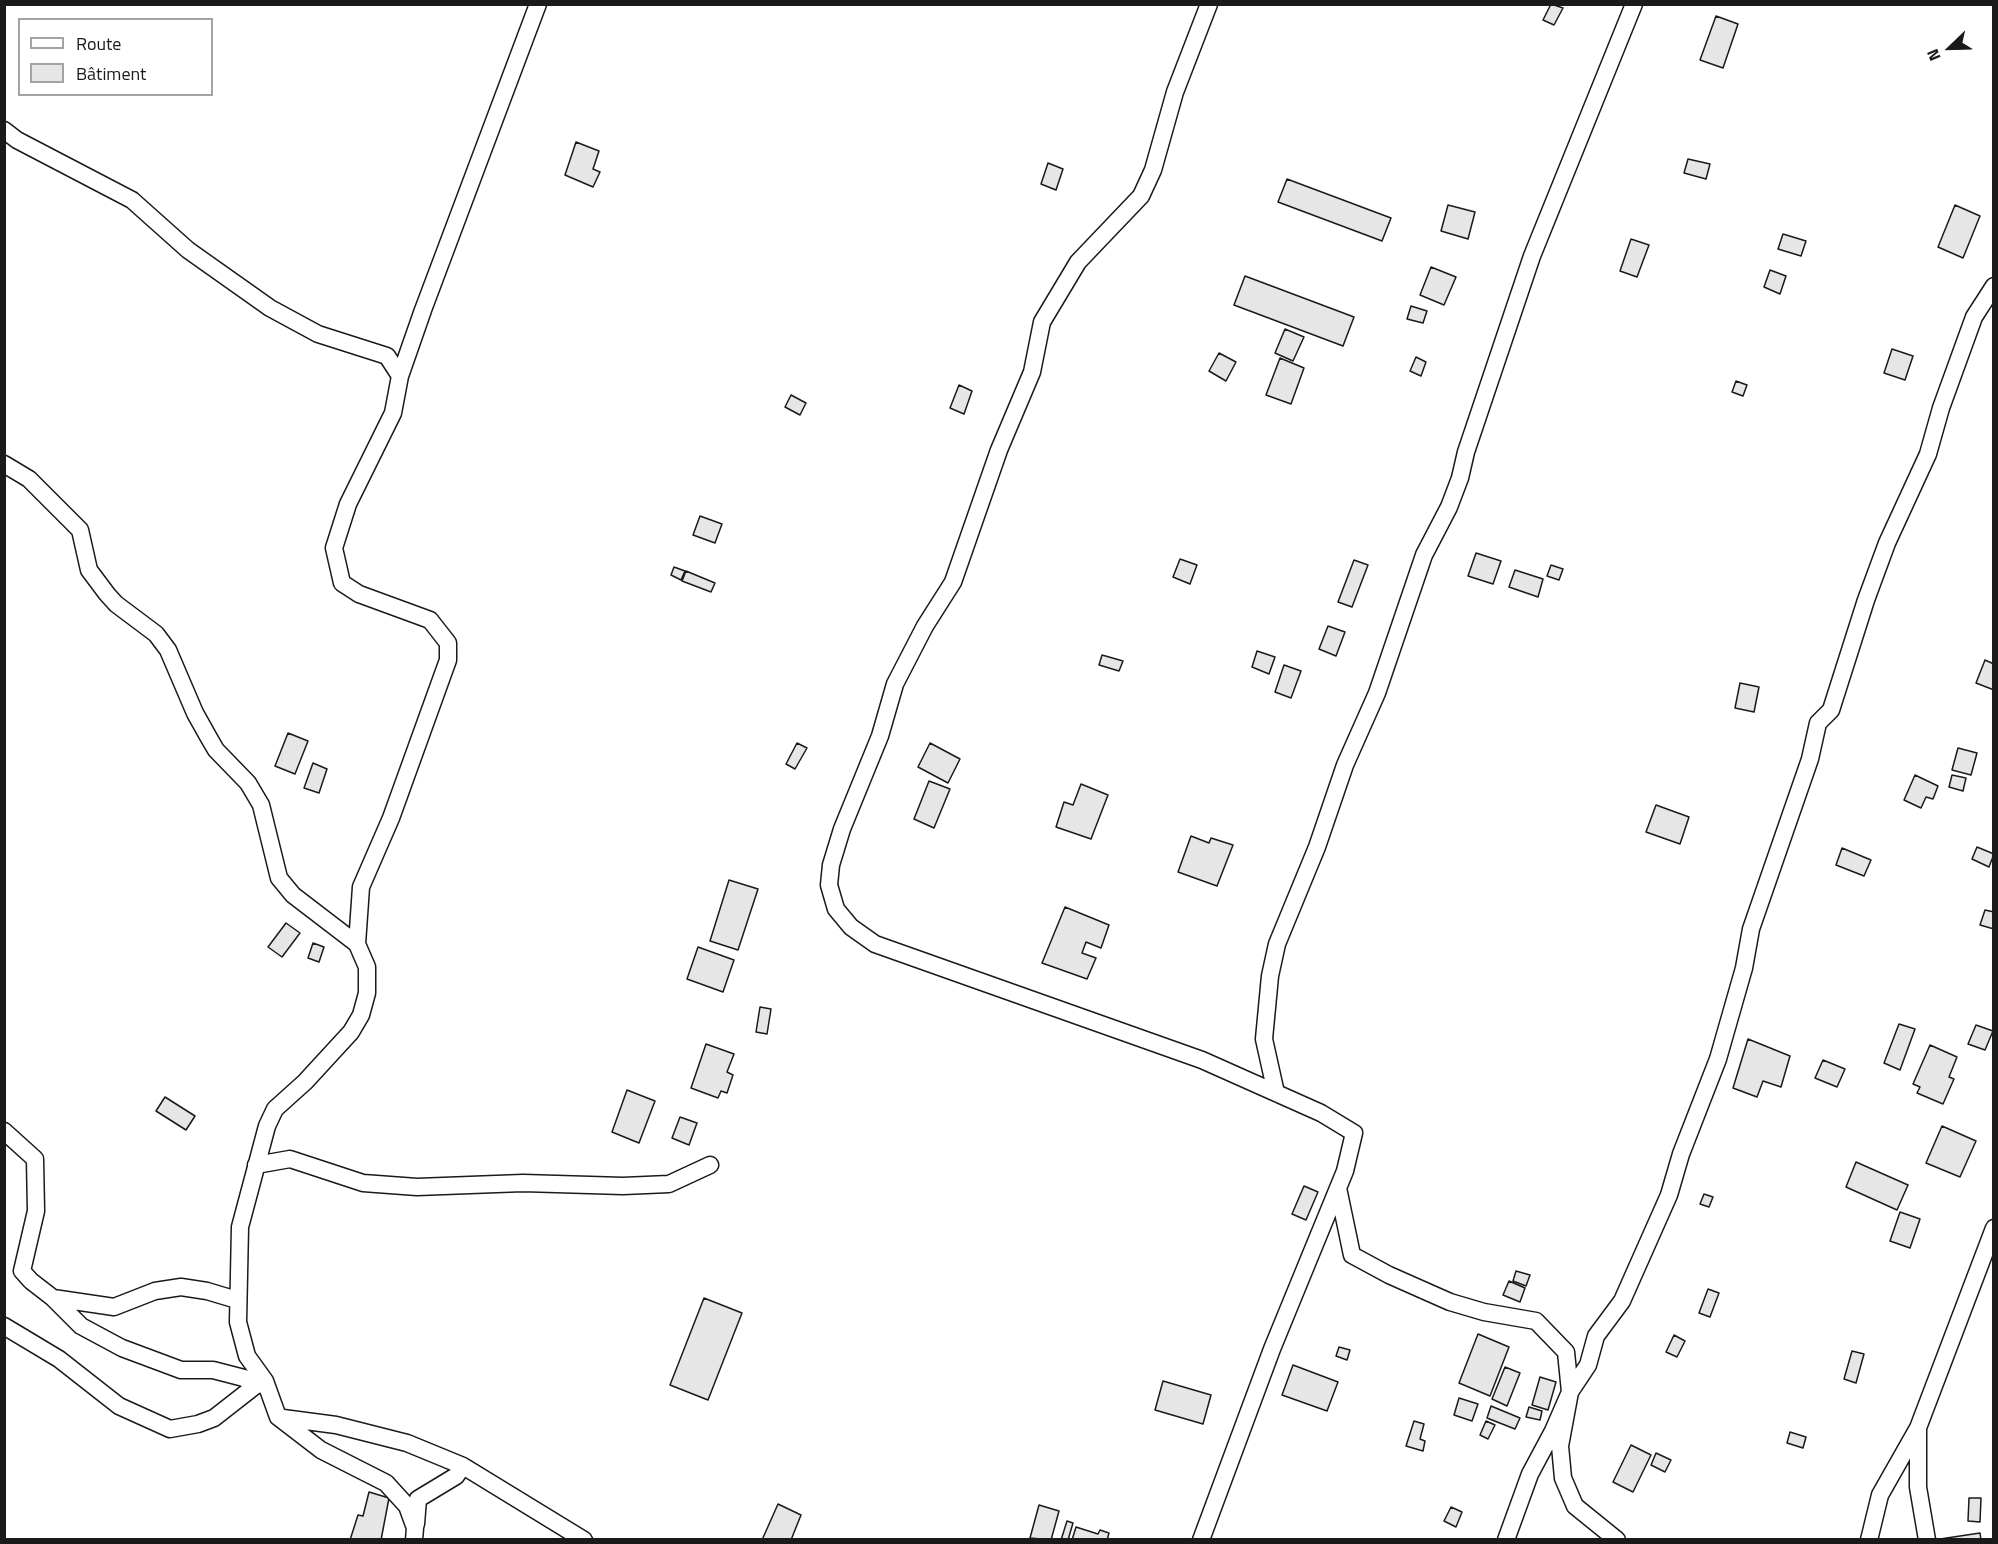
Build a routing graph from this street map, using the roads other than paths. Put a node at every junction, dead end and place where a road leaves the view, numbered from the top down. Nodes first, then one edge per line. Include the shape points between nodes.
1 (538, 4) edge
2 (1209, 4) edge
3 (1634, 4) edge
4 (4, 130) edge
5 (1994, 285) edge
6 (400, 376) junction
7 (4, 464) edge
8 (357, 944) junction
9 (1276, 1093) junction
10 (4, 1131) edge
11 (256, 1165) junction
12 (710, 1165) dead end
13 (1338, 1188) junction
14 (1994, 1228) edge
15 (53, 1298) junction
16 (237, 1300) junction
17 (4, 1326) edge
18 (260, 1383) junction
19 (1570, 1392) junction
20 (278, 1417) junction
21 (1918, 1428) junction
22 (463, 1466) junction
23 (415, 1534) edge
24 (584, 1539) edge
25 (1201, 1539) edge
26 (1506, 1539) edge
27 (1617, 1539) edge
28 (1869, 1539) edge
29 (1927, 1539) edge

1 - 6 street
2 - 9 street via 1141,196 1078,262 1042,322 1032,372 999,450 952,582 895,684 880,736 842,829 829,885 836,909 851,927 875,944 1202,1060
3 - 9 street via 1532,256 1460,478 1424,555 1377,693 1277,944 1264,1039
4 - 6 street via 132,201 188,250 270,308 318,334 387,356
5 - 19 street via 1974,317 1928,454 1887,543 1831,710 1818,723 1810,759 1751,929 1718,1059 1669,1195 1622,1301 1596,1336 1588,1365
6 - 8 street via 393,413 339,526 334,548 336,563 342,583 359,594 429,620 448,643 448,660 391,818 361,887
7 - 8 street via 29,478 80,531 89,570 106,594 156,634 168,650 212,744 248,783 261,805 279,878 293,895
8 - 11 street via 367,967 367,993 361,1015 351,1032 275,1109
9 - 13 street via 1354,1133
10 - 15 street via 35,1158 36,1211 22,1270
11 - 12 street via 290,1159 363,1183 417,1187 669,1184
11 - 16 street via 240,1227
13 - 19 street via 1352,1255 1450,1302 1536,1321 1566,1352
13 - 25 street
14 - 21 street
15 - 16 street via 114,1307 155,1291 182,1287
15 - 18 street via 81,1326 122,1348 181,1370 213,1370
16 - 18 street via 238,1323 247,1356
17 - 18 street via 59,1359 119,1406 170,1429 214,1418
18 - 20 street
19 - 26 street via 1530,1474
19 - 27 street via 1560,1446 1563,1478 1575,1506
20 - 22 street via 336,1425 407,1443
20 - 23 street via 321,1450 386,1483 407,1506
21 - 28 street via 1880,1496
21 - 29 street via 1918,1487
22 - 23 street via 456,1476 418,1499
22 - 24 street

